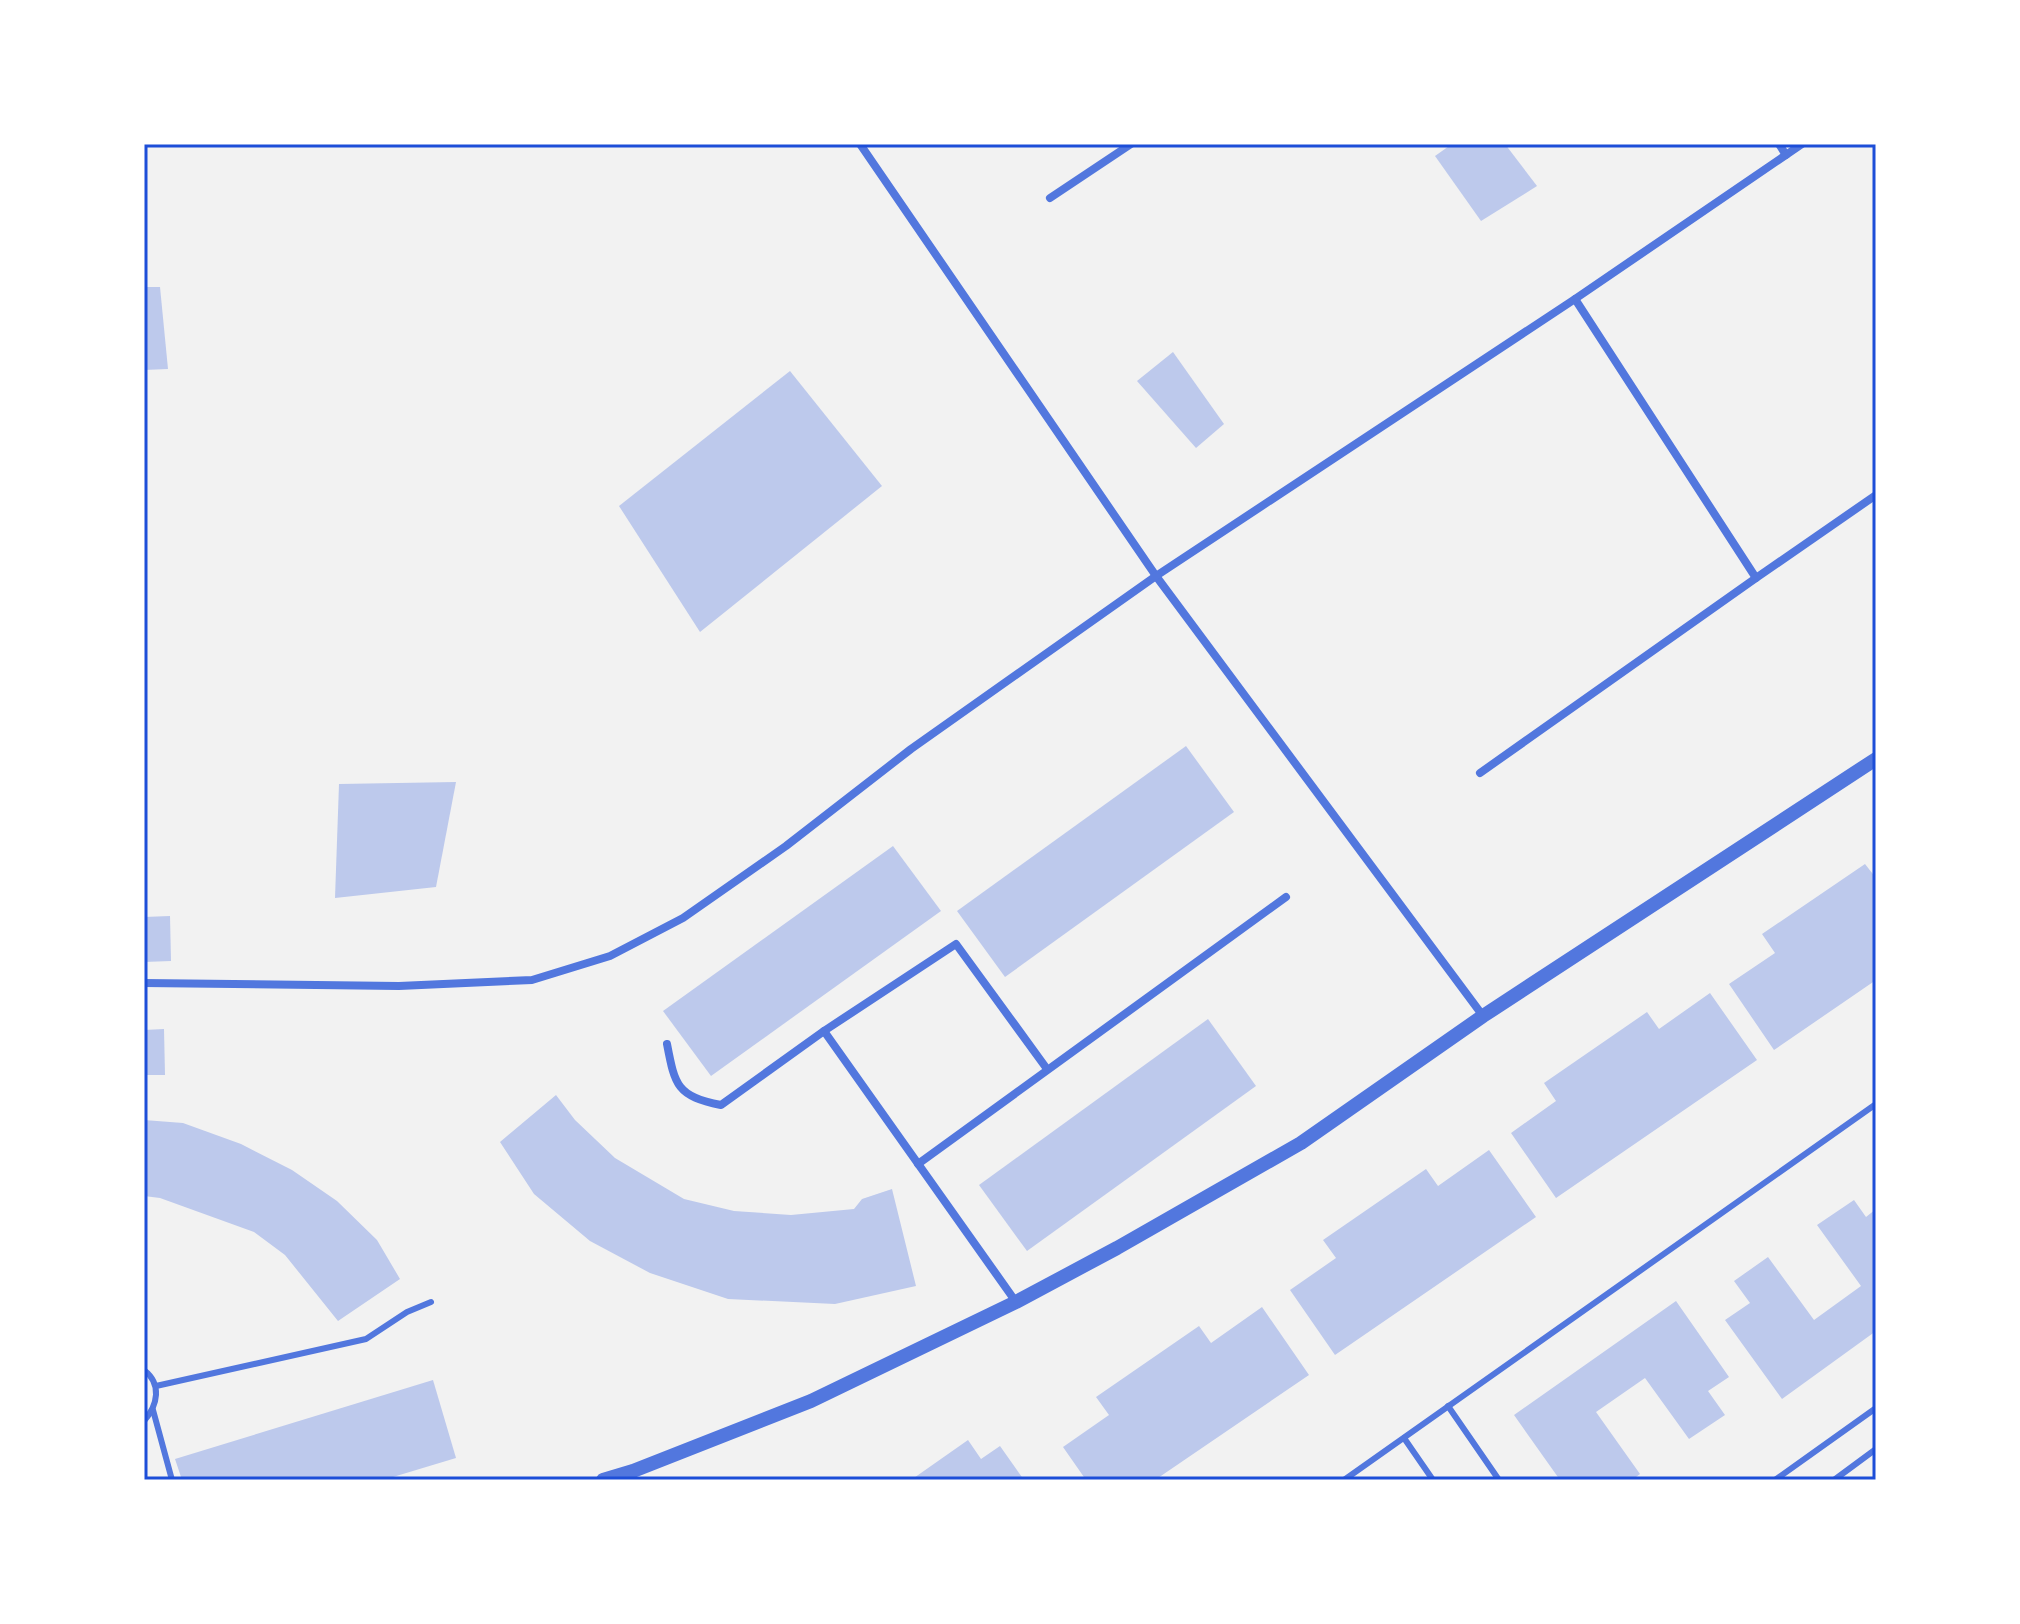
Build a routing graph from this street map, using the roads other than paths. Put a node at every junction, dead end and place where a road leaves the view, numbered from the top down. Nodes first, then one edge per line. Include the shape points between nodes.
1 (860, 144) edge
2 (1131, 144) edge
3 (1779, 144) edge
4 (1802, 144) edge
5 (1786, 155) junction
6 (1050, 198) dead end
7 (1575, 299) junction
8 (1876, 495) edge
9 (1156, 576) junction
10 (1756, 578) junction
11 (1876, 759) edge
12 (1480, 773) dead end
13 (1286, 897) dead end
14 (144, 983) edge
15 (1483, 1016) junction
16 (824, 1031) junction
17 (667, 1044) dead end
18 (1047, 1069) junction
19 (1876, 1104) edge
20 (918, 1164) junction
21 (431, 1302) dead end
22 (1016, 1302) junction
23 (144, 1370) edge
24 (156, 1386) junction
25 (1448, 1406) junction
26 (1876, 1408) edge
27 (153, 1410) junction
28 (144, 1421) edge
29 (1404, 1438) junction
30 (1876, 1449) edge
31 (172, 1480) edge
32 (603, 1480) edge
33 (1344, 1480) edge
34 (1433, 1480) edge
35 (1499, 1480) edge
36 (1775, 1480) edge
37 (1834, 1480) edge

1 - 9 street
2 - 6 street
3 - 5 street
4 - 5 street
5 - 7 street
7 - 9 street
7 - 10 street
8 - 10 street
9 - 14 street via 911,749 748,873 683,918 610,956 532,980 399,986
9 - 15 street
10 - 12 street
11 - 15 street
13 - 18 street
15 - 22 street via 1301,1143
16 - 17 street via 721,1105 695,1100 674,1080
16 - 18 street via 956,944
16 - 20 street
18 - 20 street
19 - 25 lane
20 - 22 street
21 - 24 lane via 366,1339
22 - 32 street via 811,1401
23 - 24 lane
24 - 27 lane
25 - 29 lane
25 - 35 lane
26 - 36 lane
27 - 28 lane
27 - 31 lane
29 - 33 lane
29 - 34 lane
30 - 37 lane

